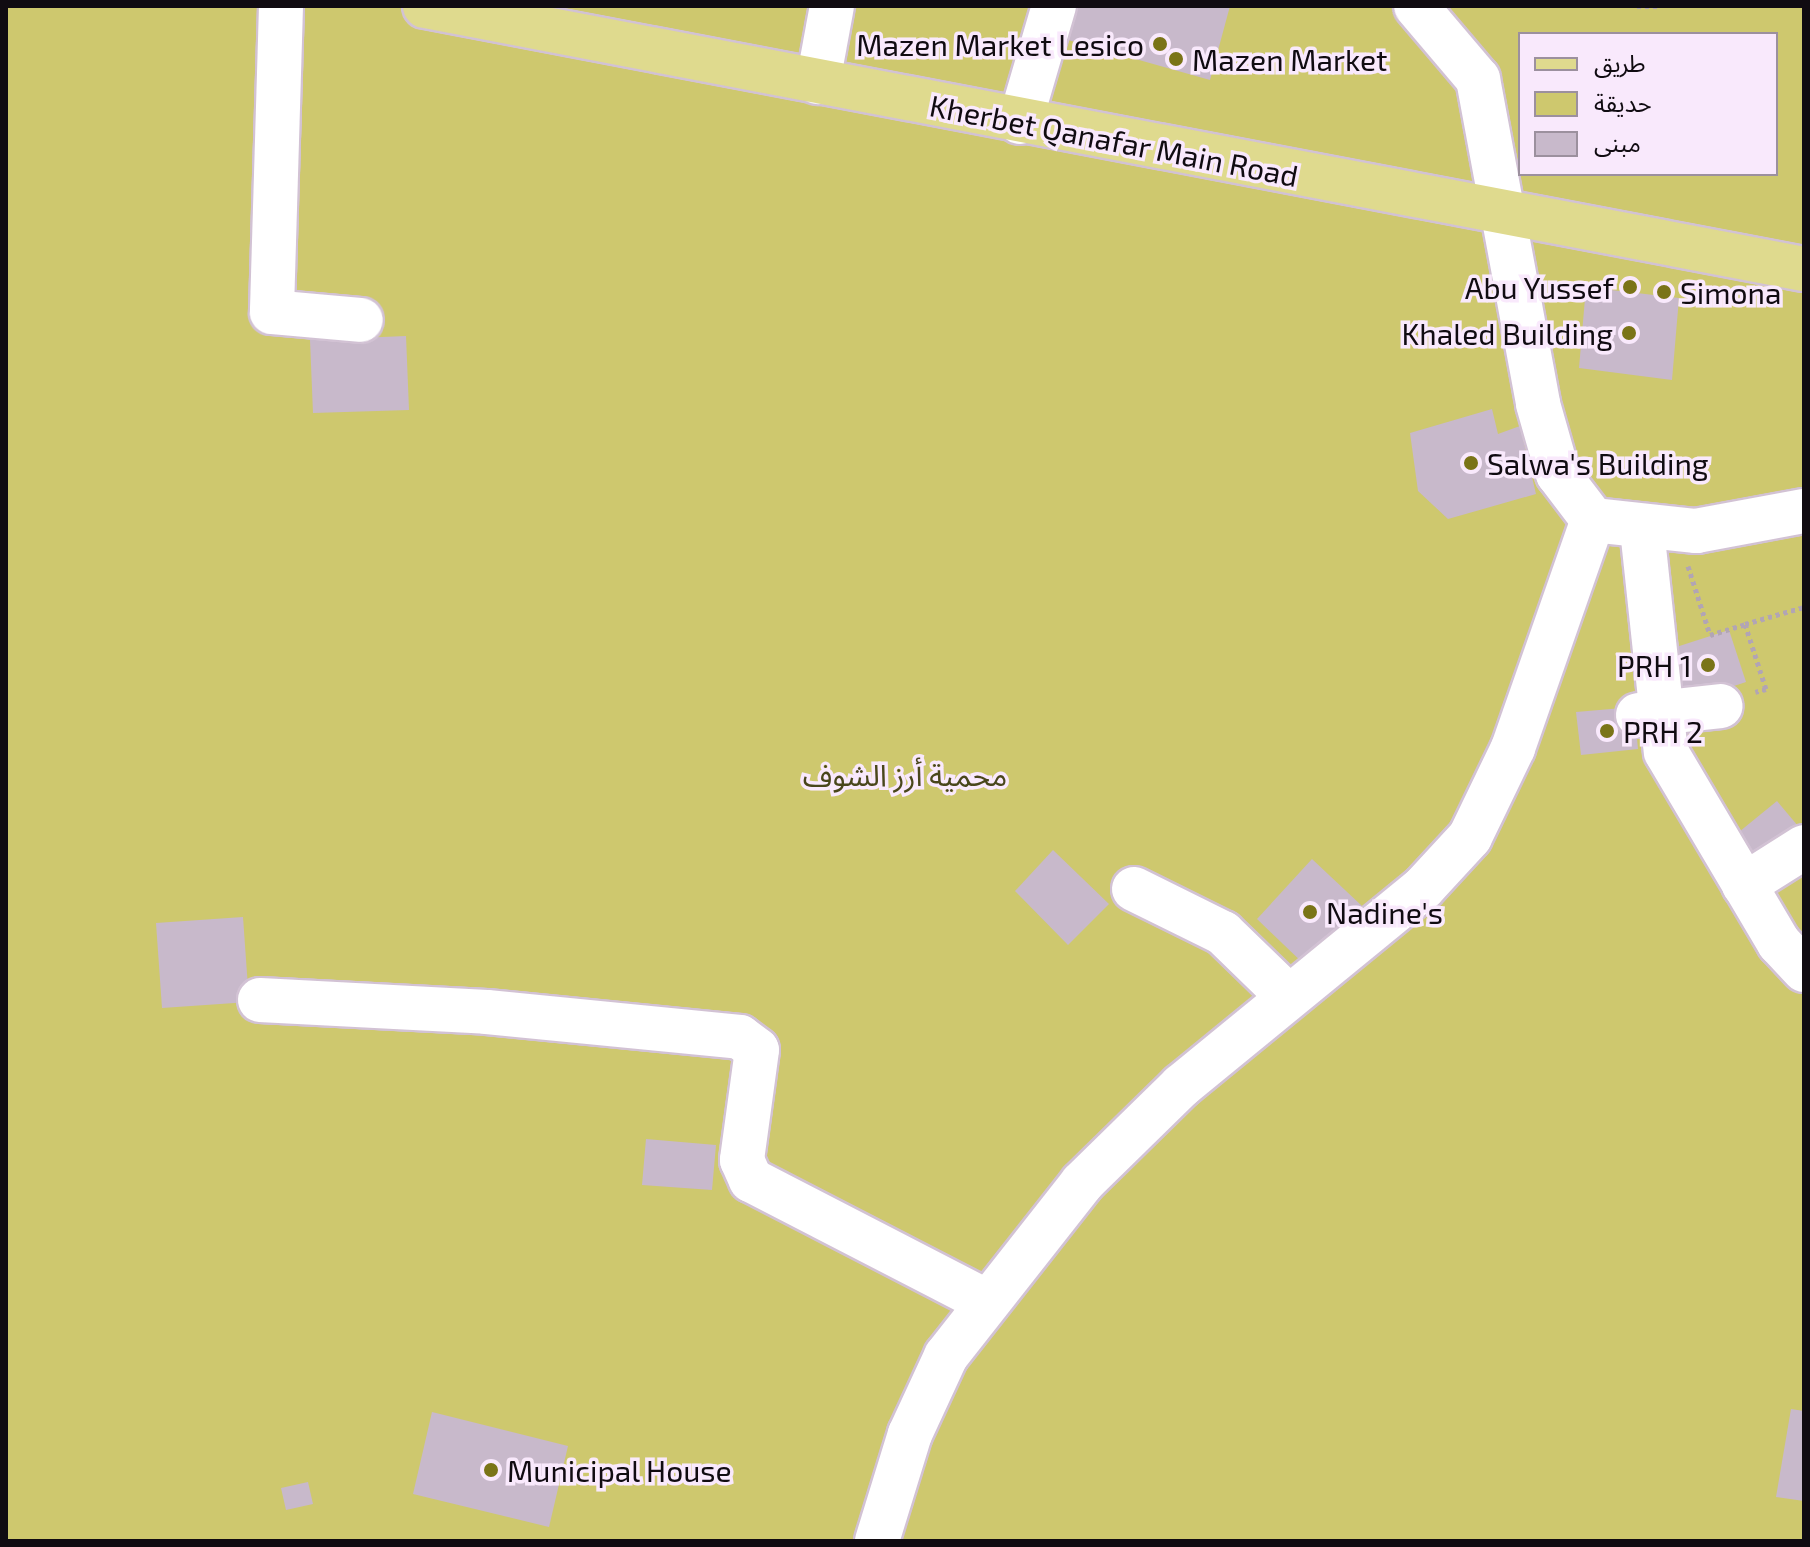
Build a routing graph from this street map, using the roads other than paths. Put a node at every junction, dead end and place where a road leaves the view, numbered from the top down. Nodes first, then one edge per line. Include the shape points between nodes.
1 (281, 6) edge
2 (832, 6) edge
3 (1054, 6) edge
4 (1416, 6) edge
5 (445, 8) edge
6 (818, 82) junction
7 (1020, 122) junction
8 (1507, 217) junction
9 (1804, 269) edge
10 (361, 320) dead end
11 (1804, 511) edge
12 (1593, 520) junction
13 (1661, 530) junction
14 (1721, 706) road end
15 (1652, 713) junction
16 (1804, 847) edge
17 (1744, 885) junction
18 (1134, 889) dead end
19 (1804, 970) edge
20 (1288, 996) junction
21 (260, 1000) dead end
22 (987, 1302) junction
23 (877, 1541) edge

1 - 10 street via 272,312
2 - 6 street
3 - 7 street
4 - 8 street via 1478,79
5 - 6 main road, Kherbet Qanafar Main Road
6 - 7 main road, Kherbet Qanafar Main Road
7 - 8 main road, Kherbet Qanafar Main Road
8 - 9 main road, Kherbet Qanafar Main Road
8 - 12 street via 1546,432 1558,474
11 - 13 street via 1746,527
12 - 13 street
12 - 20 street via 1513,748 1470,837 1423,888
13 - 15 street
14 - 15 street
15 - 17 street via 1666,752
16 - 17 street
17 - 19 street
18 - 20 street via 1223,933
20 - 22 street via 1082,1183
21 - 22 street via 740,1037 757,1050 742,1160 751,1180
22 - 23 street via 946,1356 910,1434

